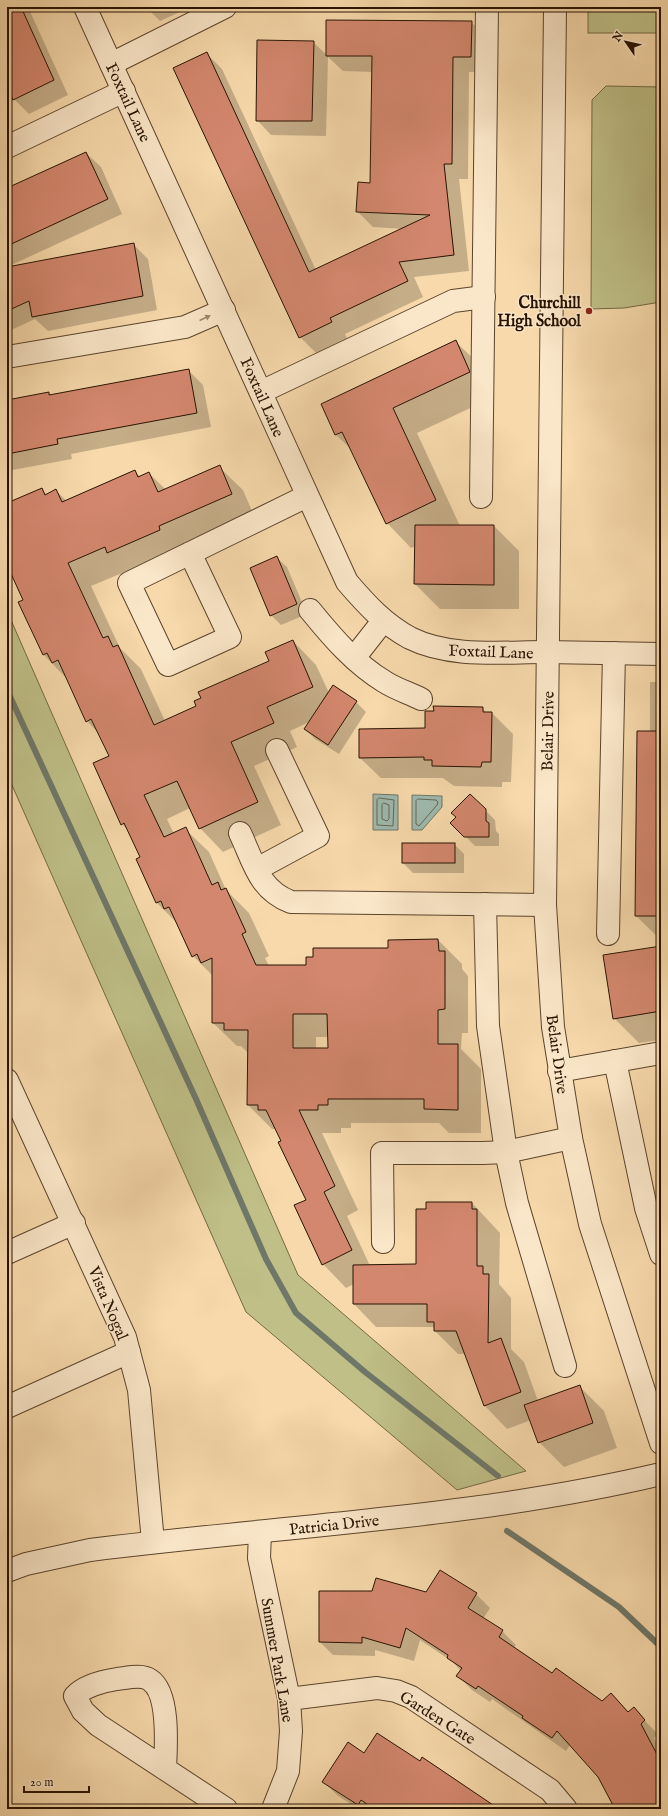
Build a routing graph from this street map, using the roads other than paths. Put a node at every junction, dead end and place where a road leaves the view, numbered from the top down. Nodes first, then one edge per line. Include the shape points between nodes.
1 (85, 7) edge
2 (226, 7) edge
3 (487, 7) edge
4 (555, 7) edge
5 (111, 64) junction
6 (124, 91) junction
7 (7, 147) edge
8 (484, 297) junction
9 (224, 310) junction
10 (7, 357) edge
11 (261, 392) junction
12 (307, 496) junction
13 (481, 497) dead end
14 (190, 553) junction
15 (310, 610) dead end
16 (383, 622) junction
17 (547, 652) junction
18 (614, 653) junction
19 (661, 654) edge
20 (354, 658) junction
21 (421, 699) dead end
22 (277, 750) dead end
23 (240, 833) dead end
24 (257, 869) junction
25 (545, 905) junction
26 (485, 912) junction
27 (608, 934) dead end
28 (661, 1053) edge
29 (615, 1061) junction
30 (559, 1071) junction
31 (9, 1091) edge
32 (571, 1138) junction
33 (506, 1152) junction
34 (74, 1223) junction
35 (382, 1242) dead end
36 (7, 1253) edge
37 (661, 1254) edge
38 (129, 1352) junction
39 (565, 1366) dead end
40 (7, 1407) edge
41 (661, 1442) edge
42 (661, 1474) edge
43 (260, 1532) junction
44 (153, 1542) junction
45 (7, 1571) edge
46 (288, 1699) junction
47 (164, 1769) junction
48 (226, 1809) edge
49 (273, 1809) edge
50 (566, 1809) edge

1 - 5 street, Foxtail Lane
2 - 5 street
3 - 8 street
4 - 17 street, Belair Drive
5 - 6 street, Foxtail Lane
6 - 7 street
6 - 9 street, Foxtail Lane
8 - 11 street via 453,301
8 - 13 street
10 -> 9 street via 185,327
9 - 11 street, Foxtail Lane
11 - 12 street, Foxtail Lane
12 - 14 street
12 - 16 street, Foxtail Lane via 347,582
14 - 14 street via 230,636 168,665 129,583
15 - 20 street
16 - 17 street, Foxtail Lane via 411,638 441,649
16 - 20 street
17 - 18 street, Foxtail Lane
17 - 25 street, Belair Drive
18 - 19 street, Foxtail Lane
18 - 27 street
20 - 21 street via 385,682
22 - 24 street via 318,836
23 - 24 street
24 - 26 street via 264,884 278,897 291,902
25 - 26 street
25 - 30 street, Belair Drive via 553,1027
26 - 33 street via 488,1026
28 - 29 street
29 - 30 street
29 - 37 street via 646,1208
30 - 32 street, Belair Drive
31 - 34 street, Vista Nogal
32 - 33 street
32 - 41 street, Belair Drive via 590,1224
33 - 35 street via 382,1153
33 - 39 street via 517,1203
34 - 36 street
34 - 38 street, Vista Nogal via 125,1337
38 - 40 street
38 - 44 street, Vista Nogal via 139,1390
42 - 43 street, Patricia Drive via 494,1505
43 - 44 street, Patricia Drive
43 - 46 street, Summer Park Lane via 259,1558
44 - 45 street, Patricia Drive via 90,1550 26,1564
46 - 49 street, Summer Park Lane via 291,1731 288,1771
46 - 50 street, Garden Gate via 377,1688 396,1691 411,1697 550,1790
47 - 47 street via 98,1725 83,1711 75,1696 80,1691 108,1680 143,1677 151,1680 163,1704 167,1727
47 - 48 street

